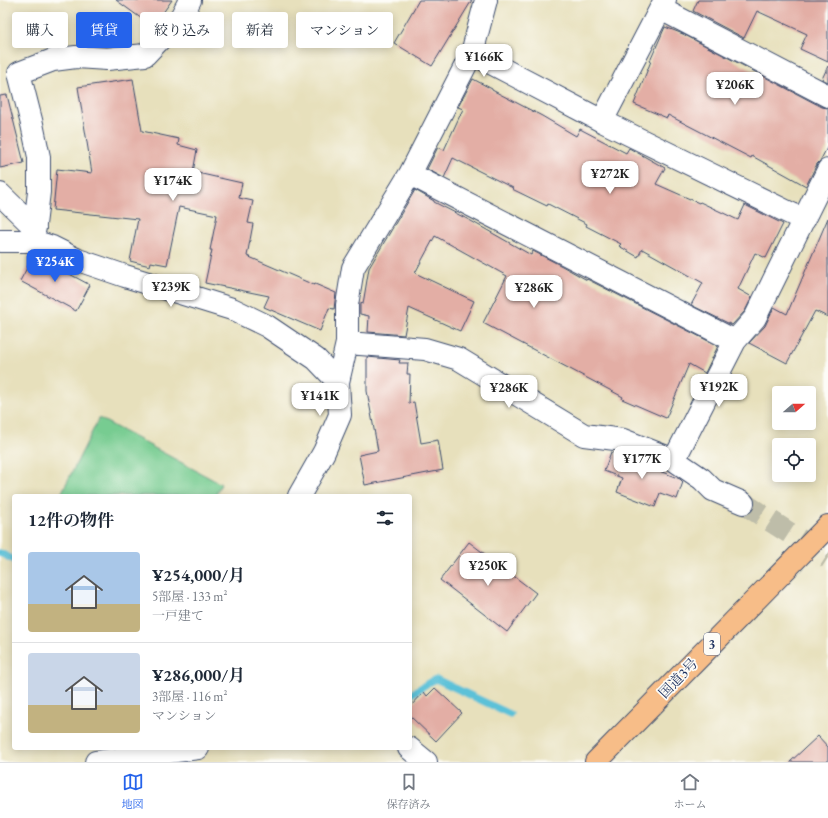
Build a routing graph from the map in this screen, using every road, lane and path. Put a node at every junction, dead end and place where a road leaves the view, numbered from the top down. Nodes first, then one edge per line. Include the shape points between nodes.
1 (190, 0) edge
2 (486, 0) edge
3 (663, 4) edge
4 (472, 53) junction
5 (828, 96) edge
6 (602, 121) junction
7 (828, 170) edge
8 (410, 174) junction
9 (0, 194) edge
10 (804, 220) junction
11 (34, 235) junction
12 (0, 241) edge
13 (735, 341) junction
14 (347, 343) junction
15 (338, 382) junction
16 (674, 460) junction
17 (299, 494) edge
18 (742, 503) tunnel mouth
19 (828, 526) edge
20 (183, 750) edge
21 (411, 750) edge
22 (96, 762) edge
23 (426, 762) edge
24 (596, 762) edge

1 - 11 street via 181,17 145,55 54,60 19,73 39,157 39,192
2 - 4 street
3 - 5 street
3 - 6 street
4 - 6 street
4 - 8 street
6 - 10 street
7 - 10 street
8 - 13 street
8 - 14 street via 353,268 347,305
9 - 11 street
10 - 13 street via 755,318
11 - 12 street
11 - 15 street via 52,248 78,260 232,309 267,326 316,358
13 - 16 street
14 - 15 street
14 - 16 street via 425,349 459,359 584,435 623,440
15 - 17 street via 340,415 324,452
16 - 18 street via 702,479 713,490
19 - 24 highway, 国道3号 / 3
20 - 22 street
21 - 23 street

